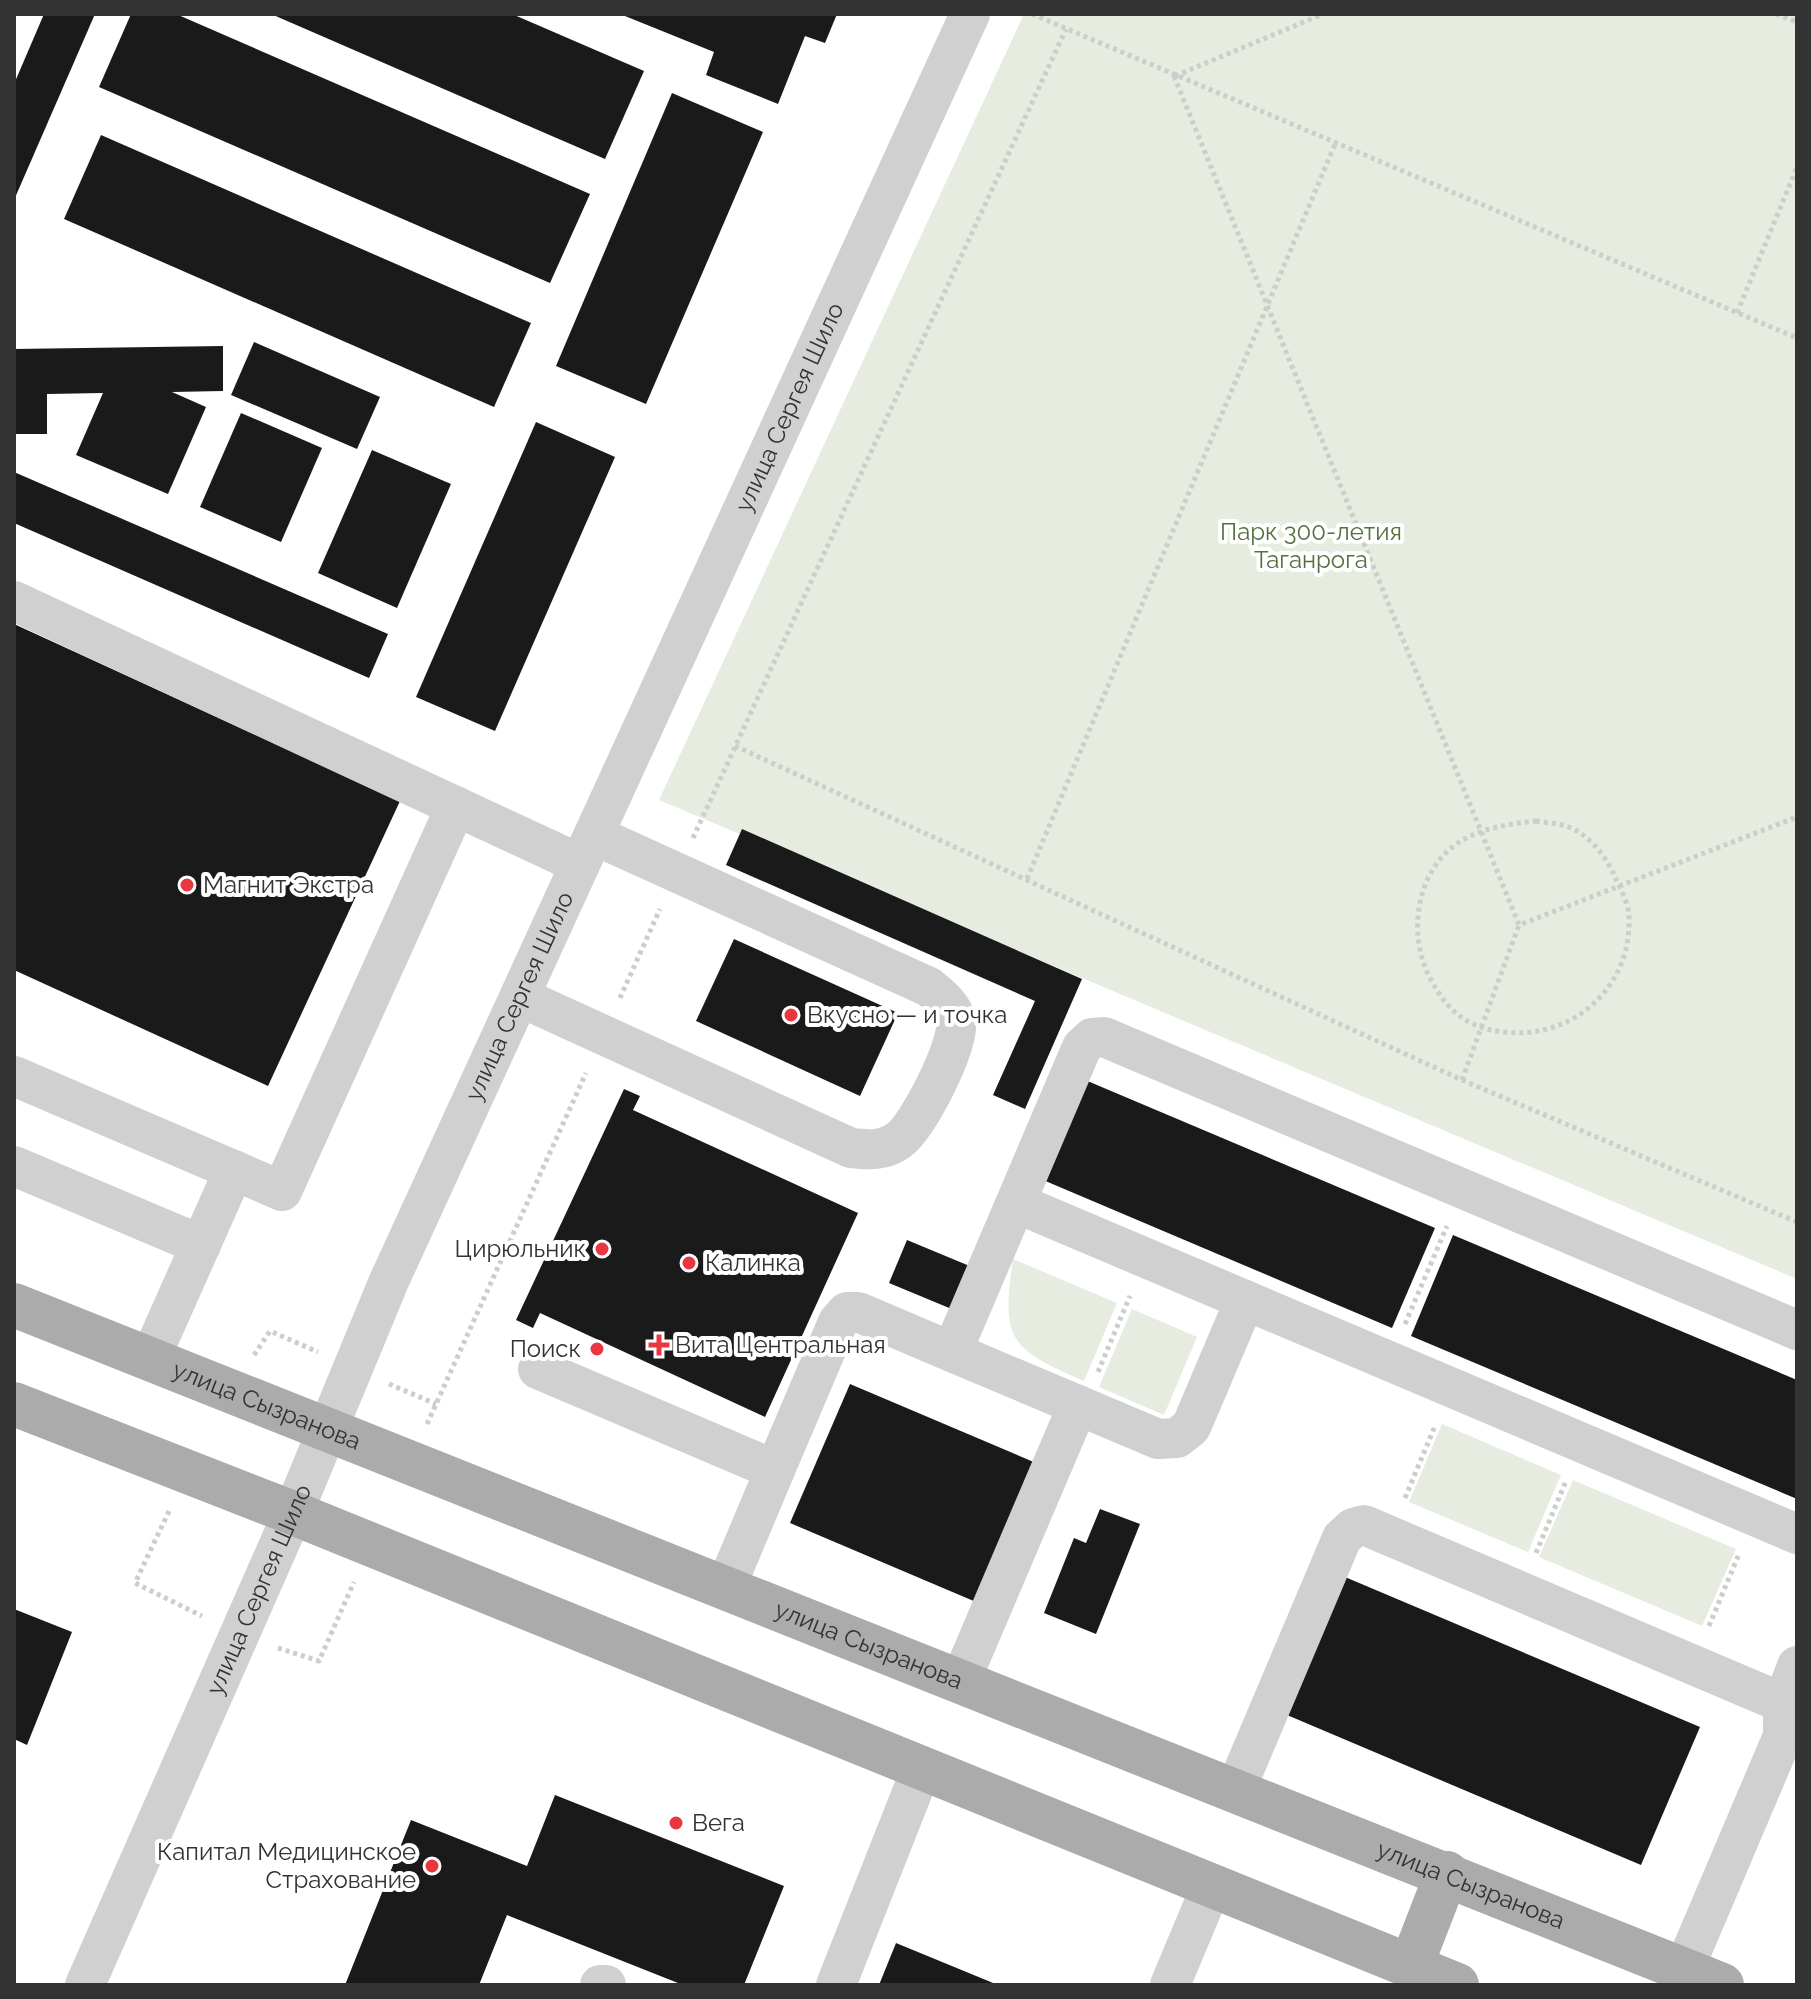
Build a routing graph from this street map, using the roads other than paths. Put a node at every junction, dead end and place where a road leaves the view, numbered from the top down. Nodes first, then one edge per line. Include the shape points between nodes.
1 (970, 14) edge
2 (14, 601) edge
3 (456, 806) junction
4 (587, 849) junction
5 (520, 997) junction
6 (14, 1076) edge
7 (14, 1166) edge
8 (234, 1170) junction
9 (1016, 1203) junction
10 (201, 1245) junction
11 (1245, 1300) junction
12 (14, 1305) edge
13 (1797, 1330) edge
14 (952, 1352) junction
15 (150, 1359) junction
16 (538, 1369) dead end
17 (14, 1404) edge
18 (1080, 1406) junction
19 (326, 1429) junction
20 (775, 1470) junction
21 (293, 1513) junction
22 (1797, 1534) edge
23 (725, 1589) junction
24 (1797, 1666) edge
25 (960, 1682) junction
26 (1783, 1703) junction
27 (921, 1770) junction
28 (1235, 1791) junction
29 (1447, 1873) junction
30 (1211, 1887) junction
31 (1411, 1966) junction
32 (1703, 1977) edge
33 (94, 1982) edge
34 (600, 1985) edge
35 (606, 1985) edge
36 (836, 1985) edge
37 (1170, 1985) edge
38 (1457, 1985) edge

1 - 4 street, улица Сергея Шило
2 - 3 street
3 - 4 street
3 - 8 street via 282,1191
4 - 5 street, улица Сергея Шило
4 - 5 street via 677,872 941,996 955,1017 955,1037 917,1121 886,1147 851,1148
5 - 19 street, улица Сергея Шило
6 - 8 street
7 - 10 street
8 - 10 street
9 - 11 street
9 - 13 street via 1082,1047 1092,1038 1104,1037
9 - 14 street
10 - 15 street
11 - 18 street via 1191,1427 1177,1438 1158,1439
11 - 22 street
12 - 15 main road, улица Сызранова
14 - 18 street
14 - 20 street via 847,1312 838,1322
15 - 19 main road, улица Сызранова
16 - 20 street
17 - 21 main road
18 - 25 street
19 - 21 street, улица Сергея Шило
19 - 23 main road, улица Сызранова
20 - 23 street
21 - 27 main road
21 - 33 street, улица Сергея Шило
23 - 25 main road, улица Сызранова
24 - 26 street
25 - 28 main road, улица Сызранова
26 - 28 street via 1364,1525 1342,1538
26 - 32 street via 1783,1736
27 - 30 main road
27 - 36 street
28 - 29 main road, улица Сызранова
29 - 31 main road
29 - 32 main road, улица Сызранова
30 - 31 main road
30 - 37 street
31 - 38 main road
34 - 35 street

